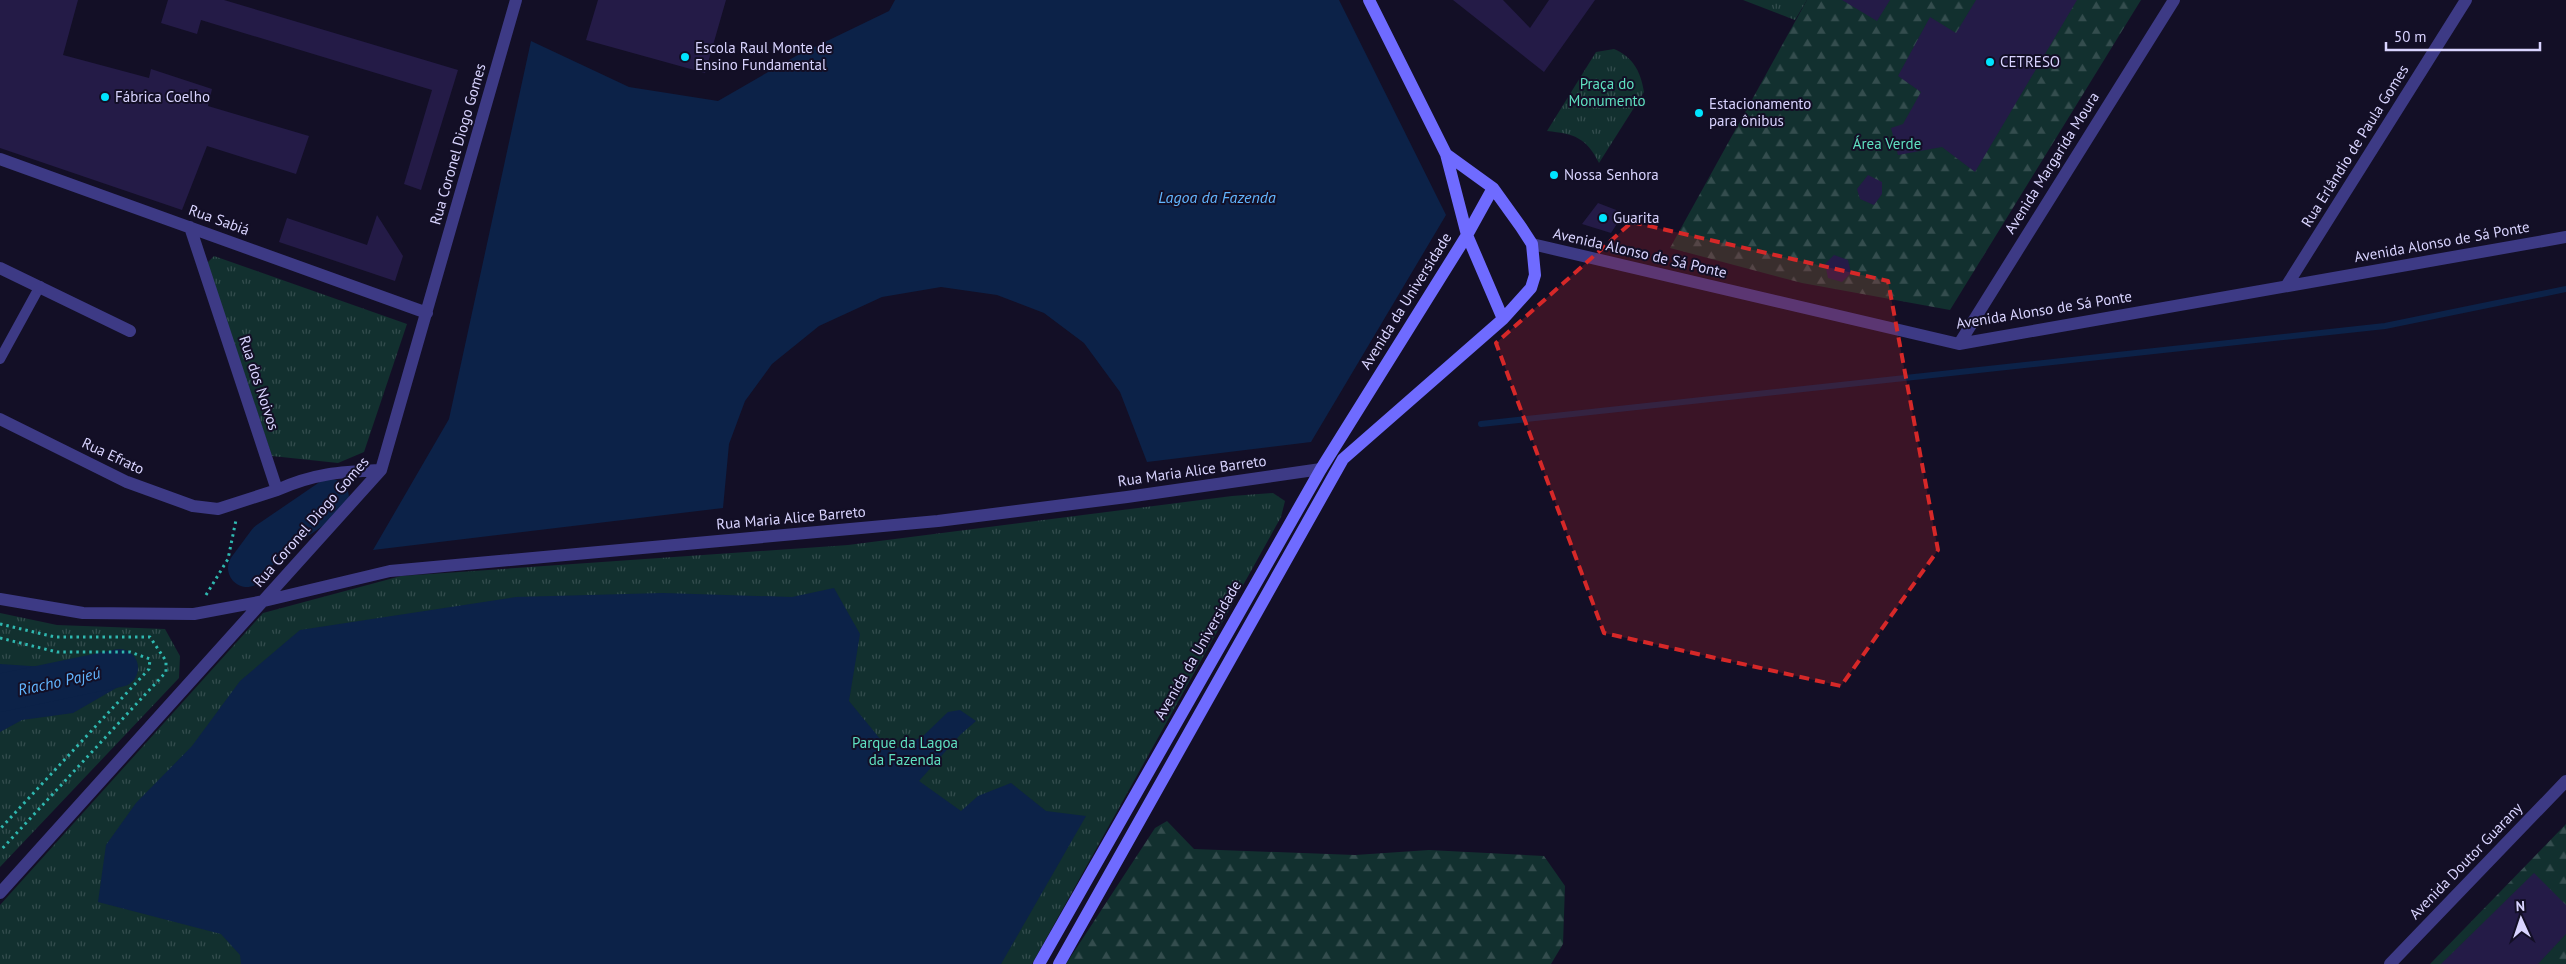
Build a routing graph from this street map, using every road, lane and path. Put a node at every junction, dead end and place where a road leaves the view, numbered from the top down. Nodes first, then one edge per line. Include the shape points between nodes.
1 (516, 0) edge
2 (1369, 0) edge
3 (2174, 0) edge
4 (2466, 0) edge
5 (1446, 154) junction
6 (0, 159) edge
7 (1493, 188) junction
8 (190, 227) junction
9 (1467, 235) junction
10 (2566, 237) edge
11 (1532, 244) junction
12 (0, 268) edge
13 (2287, 284) junction
14 (40, 286) junction
15 (427, 313) junction
16 (1503, 319) junction
17 (130, 331) dead end
18 (1958, 344) junction
19 (0, 359) edge
20 (0, 420) edge
21 (1321, 469) junction
22 (381, 470) junction
23 (277, 490) junction
24 (240, 503) junction
25 (0, 599) edge
26 (264, 601) junction
27 (194, 614) junction
28 (0, 624) edge
29 (0, 638) edge
30 (2566, 780) edge
31 (0, 829) edge
32 (0, 851) edge
33 (0, 893) edge
34 (1040, 964) edge
35 (1058, 964) edge
36 (2390, 964) edge

1 - 15 street, Rua Coronel Diogo Gomes
2 - 5 main road, Avenida da Universidade
3 - 18 street, Avenida Margarida Moura
4 - 13 street, Rua Erlândio de Paula Gomes
5 - 7 main road
5 - 9 main road, Avenida da Universidade
6 - 8 street, Rua Sabiá
7 - 9 main road
7 - 11 main road
8 - 15 street, Rua Sabiá
8 - 23 street, Rua dos Noivos
9 - 16 main road
9 - 21 main road, Avenida da Universidade
10 - 13 street, Avenida Alonso de Sá Ponte
11 - 16 main road via 1535,276 1531,288
11 - 18 street, Avenida Alonso de Sá Ponte
12 - 14 street
13 - 18 street, Avenida Alonso de Sá Ponte
14 - 17 street
14 - 19 lane
15 - 22 street, Rua Coronel Diogo Gomes
16 - 35 main road via 1343,459
20 - 24 street, Rua Efrato via 127,482 193,506 218,509
21 - 26 street, Rua Maria Alice Barreto via 938,521 390,571
21 - 34 main road, Avenida da Universidade
22 - 23 street via 328,472 302,478
22 - 26 street, Rua Coronel Diogo Gomes
23 - 24 street
24 - 27 path via 228,559
25 - 27 street, Rua Maria Alice Barreto via 84,613
26 - 27 street, Rua Maria Alice Barreto
26 - 33 street, Rua Coronel Diogo Gomes
28 - 32 path via 55,637 150,638 166,660 166,672
29 - 31 path via 57,652 130,652 150,659 149,669
30 - 36 street, Avenida Doutor Guarany

